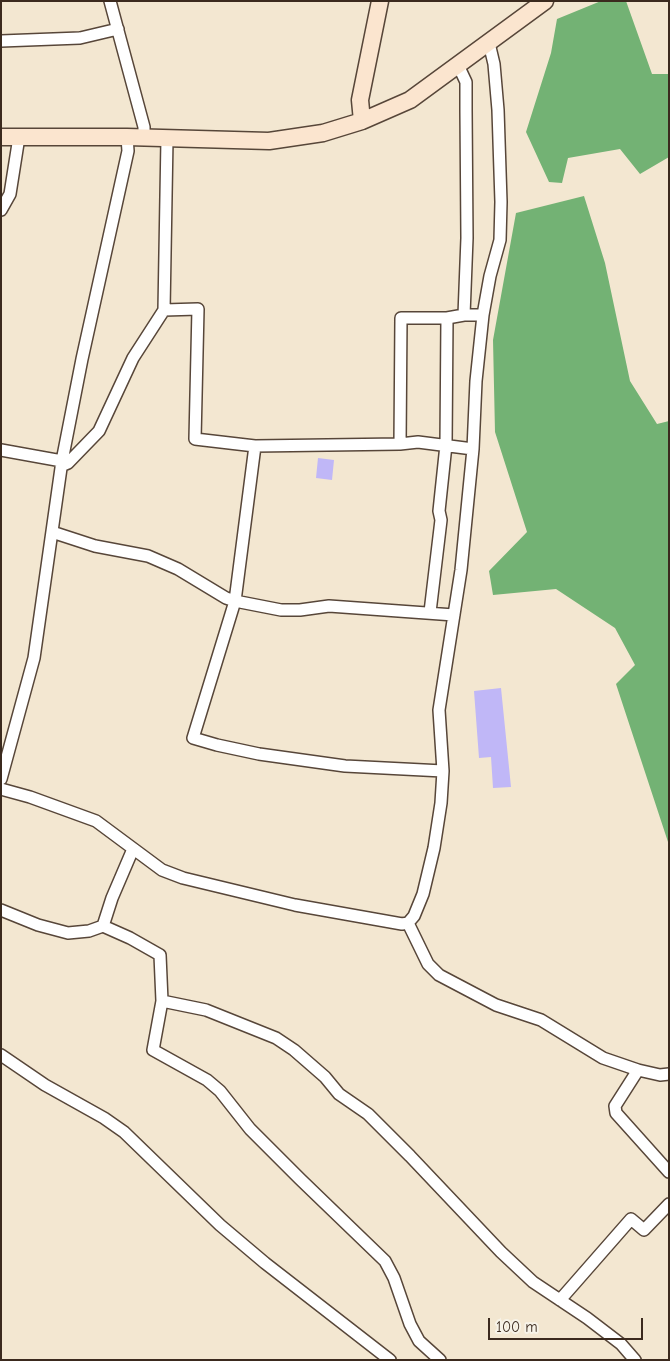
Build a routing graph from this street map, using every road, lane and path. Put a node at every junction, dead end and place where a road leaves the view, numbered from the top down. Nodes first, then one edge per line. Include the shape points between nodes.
1 (110, 1) edge
2 (380, 1) edge
3 (545, 1) edge
4 (118, 29) junction
5 (1, 41) edge
6 (489, 43) junction
7 (458, 66) junction
8 (362, 121) junction
9 (1, 137) edge
10 (19, 137) junction
11 (128, 138) junction
12 (144, 138) junction
13 (167, 139) junction
14 (1, 210) edge
15 (164, 310) junction
16 (483, 315) junction
17 (464, 316) junction
18 (448, 318) junction
19 (400, 444) junction
20 (446, 445) junction
21 (255, 446) junction
22 (474, 449) junction
23 (1, 450) edge
24 (62, 464) junction
25 (52, 532) junction
26 (235, 601) junction
27 (430, 612) junction
28 (454, 615) junction
29 (3, 761) edge
30 (443, 771) junction
31 (1, 779) edge
32 (1, 790) edge
33 (133, 849) junction
34 (1, 910) edge
35 (408, 923) junction
36 (103, 926) junction
37 (162, 1000) junction
38 (1, 1056) edge
39 (638, 1070) junction
40 (669, 1074) edge
41 (669, 1172) edge
42 (669, 1204) edge
43 (560, 1300) junction
44 (390, 1360) edge
45 (440, 1360) edge
46 (635, 1360) edge

1 - 4 street
2 - 8 street via 360,100
3 - 6 street
4 - 5 street via 80,38
4 - 12 street via 144,127
6 - 7 street
6 - 16 street via 498,110 501,202 500,240
7 - 8 street via 410,100
7 - 17 street via 466,82
8 - 13 street via 322,133 269,141
9 - 10 street
10 - 11 street
10 - 14 street via 10,194
11 - 12 street
11 - 24 street
12 - 13 street
13 - 15 street
15 - 21 street via 198,308 195,439
15 - 24 street via 133,358 99,431 68,463
16 - 17 street
16 - 22 street via 476,381
17 - 18 street
18 - 19 street via 401,318
18 - 20 street
19 - 20 street
19 - 21 street
20 - 22 street
20 - 27 street
21 - 26 street
22 - 28 street
23 - 24 street
24 - 25 street
25 - 26 street via 95,546 148,556
25 - 29 street via 34,658
26 - 27 street via 282,610 330,606
26 - 30 street via 193,738 259,754 345,766
27 - 28 street
28 - 30 street via 440,710
29 - 31 street
30 - 35 street via 434,848 422,894
32 - 33 street via 96,821
33 - 35 street via 162,870 197,882 295,905
33 - 36 street
34 - 36 street via 68,933
35 - 39 street via 428,964 439,974 496,1005 541,1020 603,1058
36 - 37 street via 160,955
37 - 43 street via 206,1010 276,1038 294,1050 339,1094 368,1114 533,1282
37 - 45 street via 153,1050 207,1080 220,1091 250,1128 385,1261 419,1341
38 - 44 street via 124,1132 265,1263
39 - 40 street
39 - 41 street via 616,1106 616,1113
42 - 43 street via 644,1230 631,1219
43 - 46 street via 621,1344

